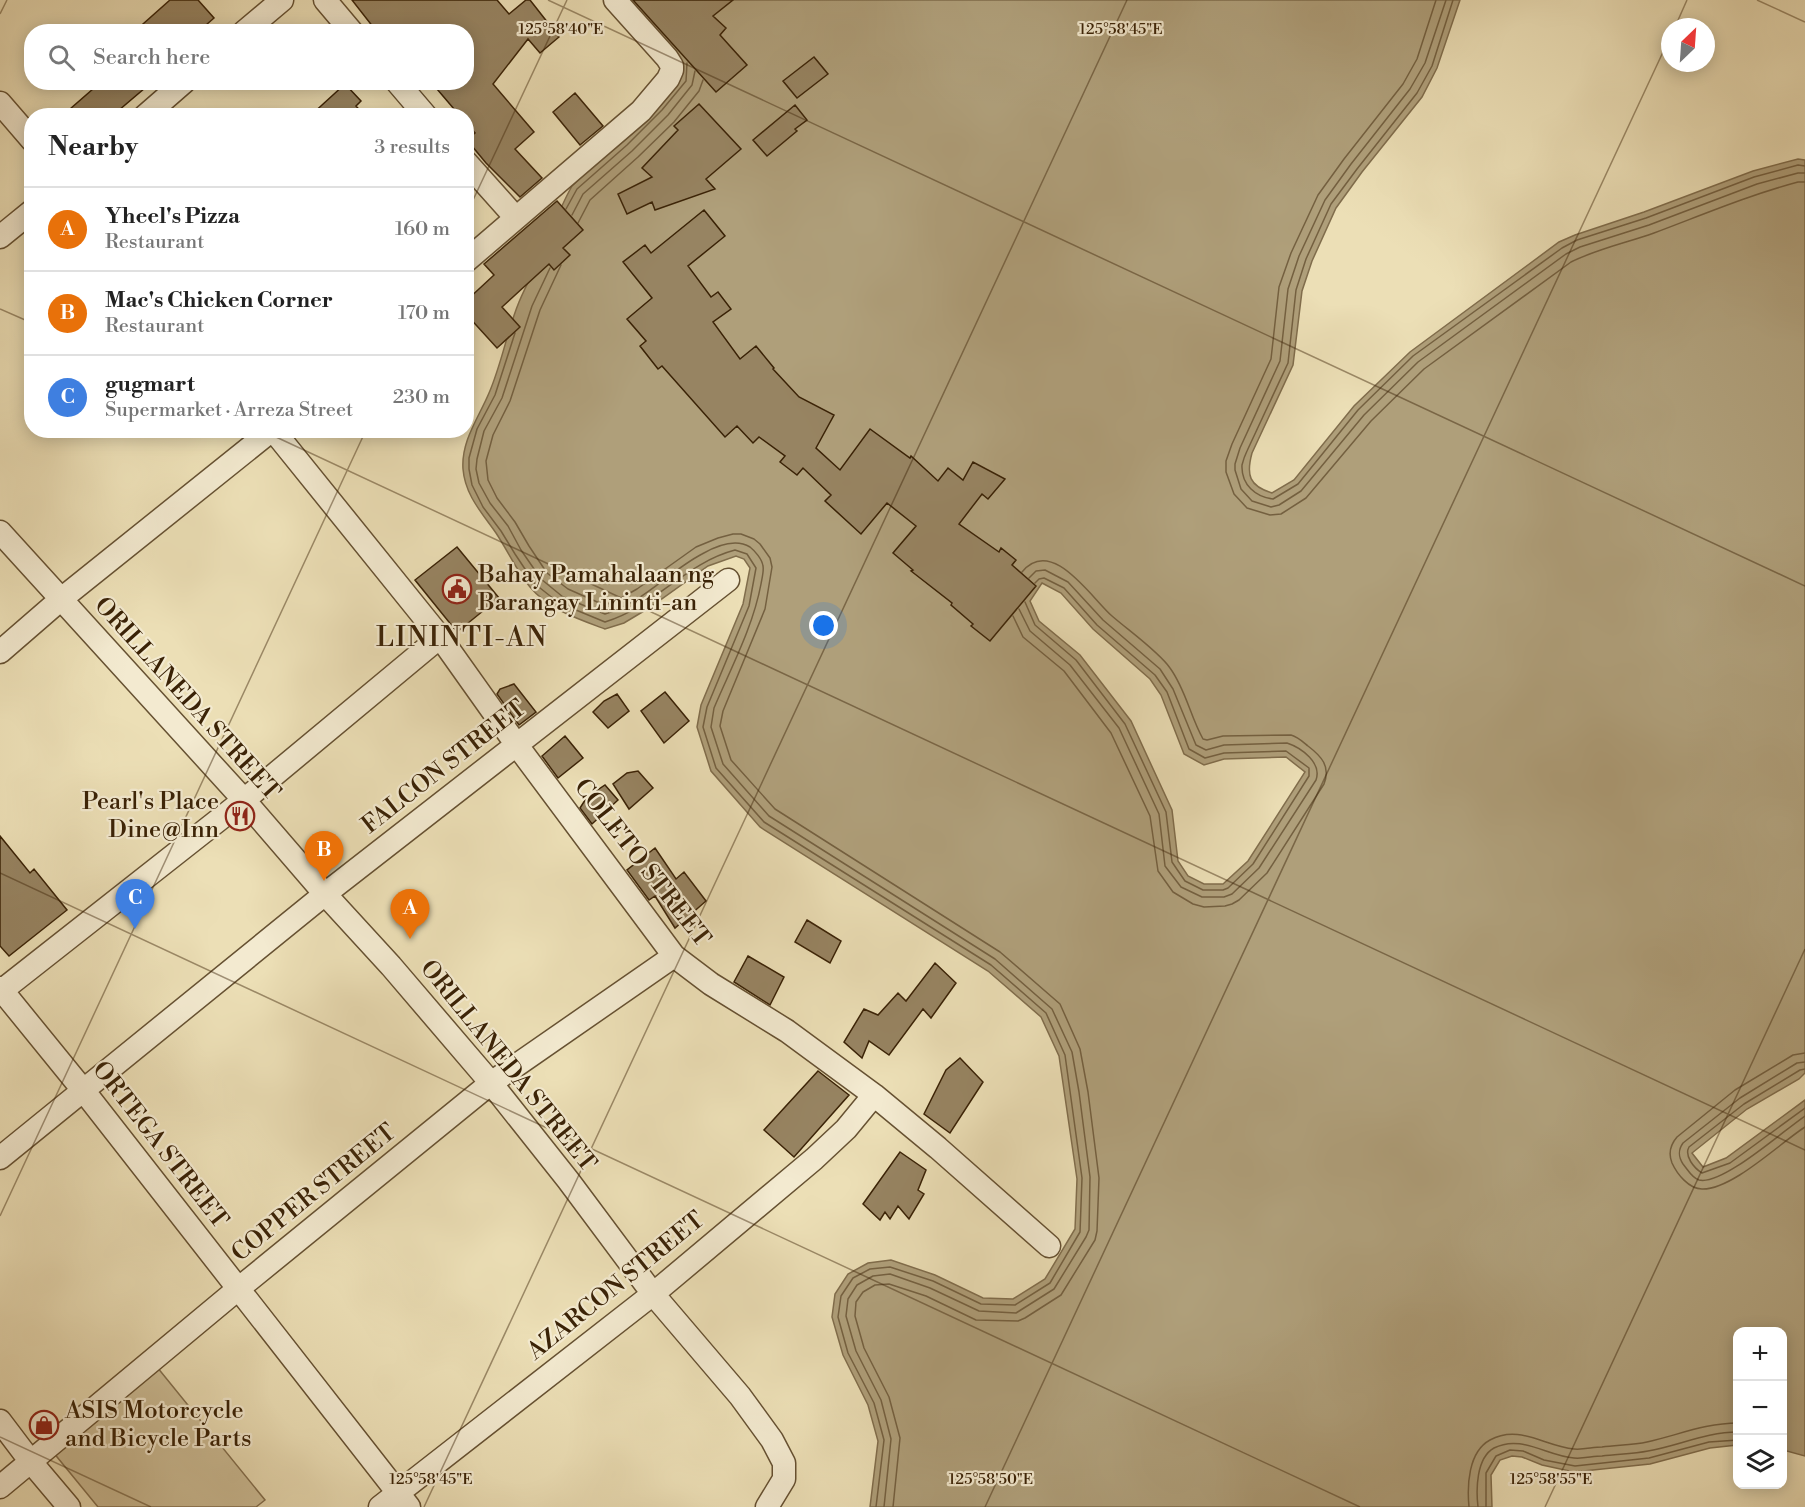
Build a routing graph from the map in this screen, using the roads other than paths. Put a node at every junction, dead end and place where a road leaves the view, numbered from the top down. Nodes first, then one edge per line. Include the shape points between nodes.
1 (282, 0) edge
2 (325, 0) edge
3 (615, 0) edge
4 (254, 24) edge
5 (345, 24) edge
6 (175, 90) edge
7 (404, 90) edge
8 (0, 103) edge
9 (154, 108) edge
10 (419, 108) edge
11 (24, 131) edge
12 (474, 171) edge
13 (24, 218) edge
14 (516, 218) junction
15 (0, 237) edge
16 (474, 254) edge
17 (262, 438) edge
18 (278, 438) edge
19 (0, 532) edge
20 (728, 580) dead end
21 (60, 600) junction
22 (440, 637) junction
23 (0, 652) edge
24 (516, 744) junction
25 (244, 800) junction
26 (325, 894) junction
27 (674, 956) junction
28 (1, 990) edge
29 (491, 1083) junction
30 (83, 1090) junction
31 (874, 1095) junction
32 (0, 1158) edge
33 (1049, 1246) dead end
34 (238, 1289) junction
35 (653, 1294) junction
36 (0, 1421) edge
37 (31, 1462) junction
38 (0, 1488) edge
39 (404, 1500) edge
40 (69, 1507) edge
41 (380, 1507) edge
42 (767, 1507) edge

1 - 4 street
2 - 5 street
3 - 14 street via 667,58 672,66 668,79 641,111
6 - 9 street
7 - 10 street
8 - 11 street
12 - 14 street
13 - 15 street
14 - 16 street
17 - 21 street
18 - 22 street, COLETO STREET
19 - 21 street, ORILLANEDA STREET
20 - 24 street, FALCON STREET
21 - 23 street
21 - 25 street, ORILLANEDA STREET
22 - 24 street, COLETO STREET
22 - 25 street
24 - 26 street, FALCON STREET
24 - 27 street, COLETO STREET
25 - 26 street, ORILLANEDA STREET
25 - 28 street
26 - 29 street, ORILLANEDA STREET
26 - 30 street, FALCON STREET
27 - 29 street, COPPER STREET
27 - 31 street, COLETO STREET
28 - 30 street, ORTEGA STREET
29 - 34 street, COPPER STREET
29 - 35 street, ORILLANEDA STREET
30 - 32 street, FALCON STREET
30 - 34 street, ORTEGA STREET
31 - 33 street, COLETO STREET
31 - 35 street, AZARCON STREET via 814,1159
34 - 37 street, COPPER STREET
34 - 39 street, ORTEGA STREET
35 - 39 street, AZARCON STREET
35 - 42 street, ORILLANEDA STREET via 772,1440 784,1463 784,1479
36 - 37 street
37 - 38 street, COPPER STREET
37 - 40 street
39 - 41 street, AZARCON STREET

